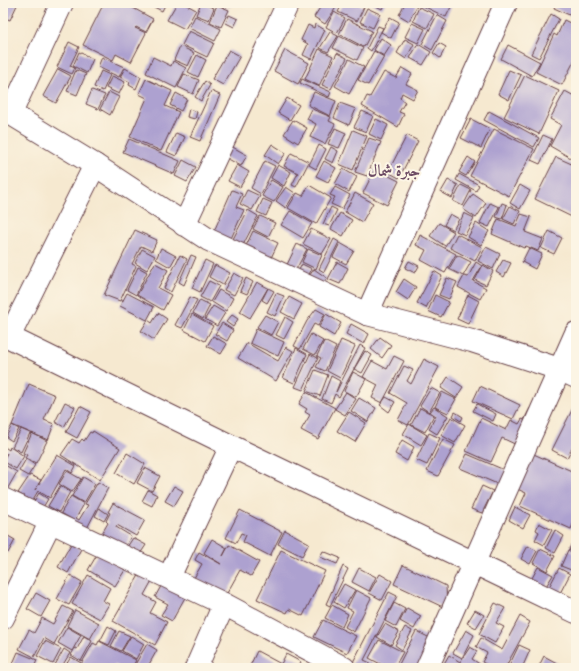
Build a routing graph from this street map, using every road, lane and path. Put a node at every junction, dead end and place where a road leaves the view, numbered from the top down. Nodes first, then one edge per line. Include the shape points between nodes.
1 (62, 3) edge
2 (288, 3) edge
3 (506, 3) edge
4 (7, 111) edge
5 (95, 165) junction
6 (184, 225) junction
7 (367, 314) junction
8 (576, 332) edge
9 (6, 335) edge
10 (568, 373) edge
11 (231, 446) junction
12 (3, 500) edge
13 (51, 521) junction
14 (474, 563) junction
15 (169, 577) junction
16 (224, 604) junction
17 (576, 612) edge
18 (3, 618) edge
19 (196, 668) edge
20 (344, 668) edge
21 (427, 668) edge

1 - 4 street
2 - 6 street
3 - 7 street
4 - 5 street
5 - 6 street
5 - 9 street
6 - 7 street via 209,240
7 - 10 street via 472,341
8 - 10 street
9 - 11 street
10 - 14 street
11 - 14 street
11 - 15 street
12 - 13 street
13 - 15 street
13 - 18 street
14 - 17 street
14 - 21 street
15 - 16 street
16 - 19 street
16 - 20 street

